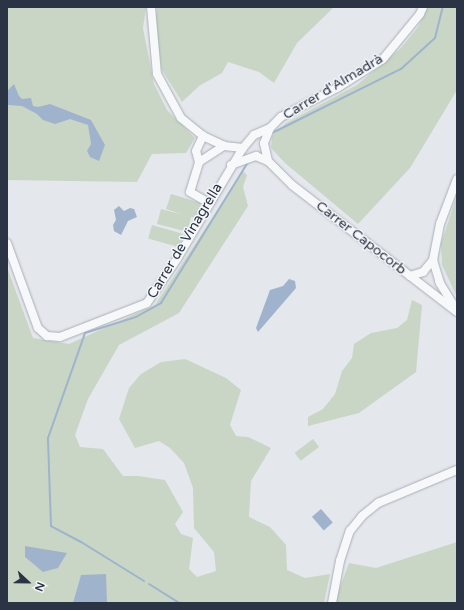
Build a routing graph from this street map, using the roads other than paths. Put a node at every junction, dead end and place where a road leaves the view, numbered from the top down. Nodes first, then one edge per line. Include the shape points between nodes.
1 (151, 7) edge
2 (423, 7) edge
3 (270, 128) junction
4 (203, 136) junction
5 (224, 146) junction
6 (243, 148) junction
7 (268, 161) junction
8 (199, 162) junction
9 (230, 165) junction
10 (457, 179) edge
11 (209, 203) junction
12 (7, 243) edge
13 (433, 260) junction
14 (410, 276) junction
15 (457, 311) edge
16 (457, 470) edge
17 (332, 603) edge

1 - 4 street via 157,74 181,118
2 - 3 street, Carrer d'Almadrà via 383,59 337,88 281,116
3 - 6 street, Carrer de Vinagrella via 254,135
3 - 7 street via 264,143
4 - 5 street
4 - 8 street via 196,151
5 - 6 street
5 - 8 street
6 - 9 street, Carrer de Vinagrella
7 - 9 street via 256,156
7 - 14 street, Carrer Capocorb via 292,184
8 - 11 street via 190,192
9 - 11 street, Carrer de Vinagrella
10 - 13 street via 440,224
11 - 12 street, Carrer de Vinagrella via 177,259 147,303 60,336 47,336 38,328
13 - 14 street via 423,272
13 - 15 street via 440,283
14 - 15 street, Carrer Capocorb
16 - 17 street via 378,503 362,516 350,531 340,561

